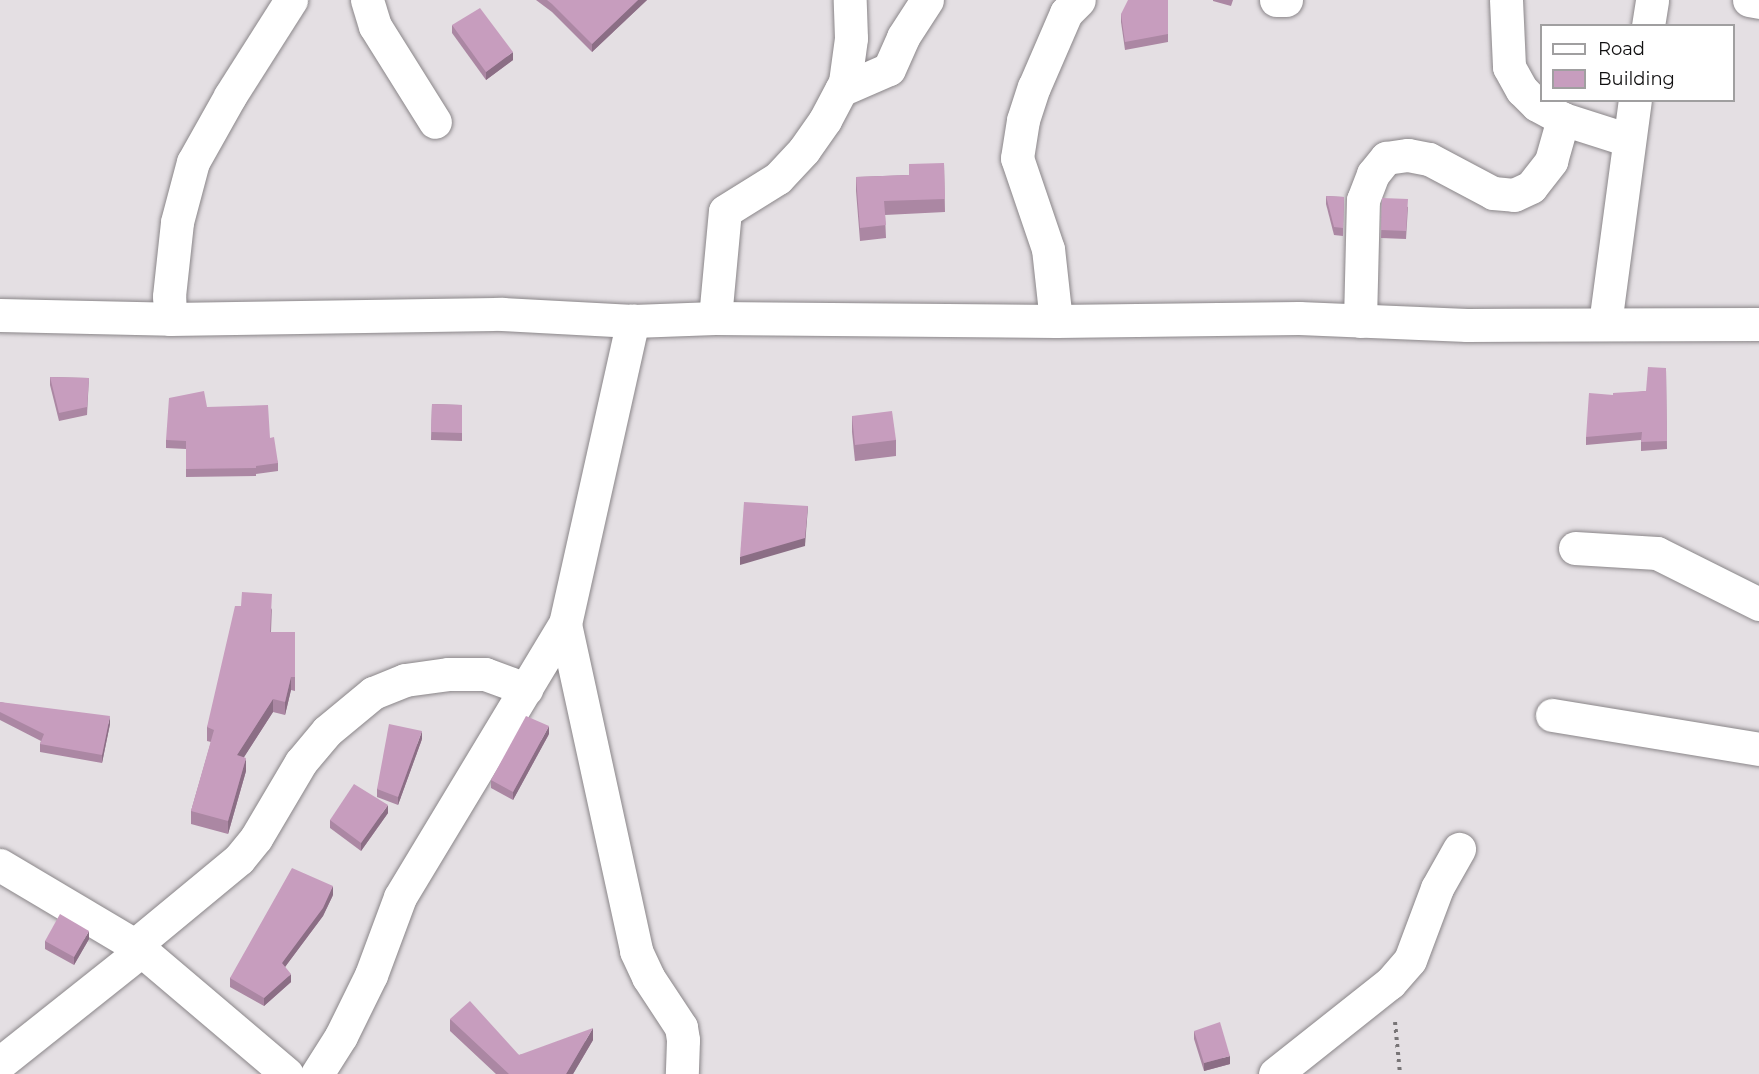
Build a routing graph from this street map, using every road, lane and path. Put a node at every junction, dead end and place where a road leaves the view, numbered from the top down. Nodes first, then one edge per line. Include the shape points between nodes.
1 (291, 0) edge
2 (367, 0) edge
3 (850, 0) edge
4 (927, 0) edge
5 (1079, 0) edge
6 (1276, 0) edge
7 (1286, 0) edge
8 (1506, 0) edge
9 (1652, 0) edge
10 (1749, 0) edge
11 (1759, 2) edge
12 (1648, 24) edge
13 (841, 90) junction
14 (1635, 102) edge
15 (1563, 119) junction
16 (435, 122) dead end
17 (1629, 140) junction
18 (0, 315) edge
19 (715, 318) junction
20 (170, 319) junction
21 (633, 321) junction
22 (1056, 321) junction
23 (1360, 321) junction
24 (1605, 324) junction
25 (1759, 324) edge
26 (1575, 548) dead end
27 (1759, 604) edge
28 (566, 624) junction
29 (526, 689) junction
30 (1552, 715) dead end
31 (1759, 749) edge
32 (1459, 849) dead end
33 (0, 865) edge
34 (138, 948) junction
35 (1390, 983) junction
36 (0, 1064) edge
37 (287, 1074) edge
38 (317, 1074) edge
39 (682, 1074) edge
40 (1275, 1074) edge
41 (1400, 1074) edge

1 - 20 street via 193,162 177,222
2 - 16 street via 375,26
3 - 13 street via 851,38
4 - 13 street via 903,37 889,69
5 - 22 street via 1066,13 1034,87 1023,120 1017,158 1048,249
6 - 7 street
8 - 15 street via 1509,67 1522,90 1537,105
9 - 12 street
10 - 11 street
13 - 19 street via 804,150 778,178 725,211
14 - 17 street
15 - 17 street
15 - 23 street via 1551,161 1531,187 1514,195 1493,193 1429,159 1408,155 1386,158 1373,174 1363,200
17 - 24 street
18 - 20 street
19 - 21 street
19 - 22 street
20 - 21 street via 502,314
21 - 28 street
22 - 23 street
23 - 24 street
24 - 25 street
26 - 27 street via 1657,553
28 - 29 street
28 - 39 street via 636,951 681,1027
29 - 34 street via 485,674 448,674 405,680 373,693 327,731 301,762 256,838 239,859
29 - 38 street via 400,897 370,975 341,1036
30 - 31 street
32 - 35 street via 1437,888 1410,960
33 - 34 street
34 - 36 street
34 - 37 street
35 - 40 street
35 - 41 path

